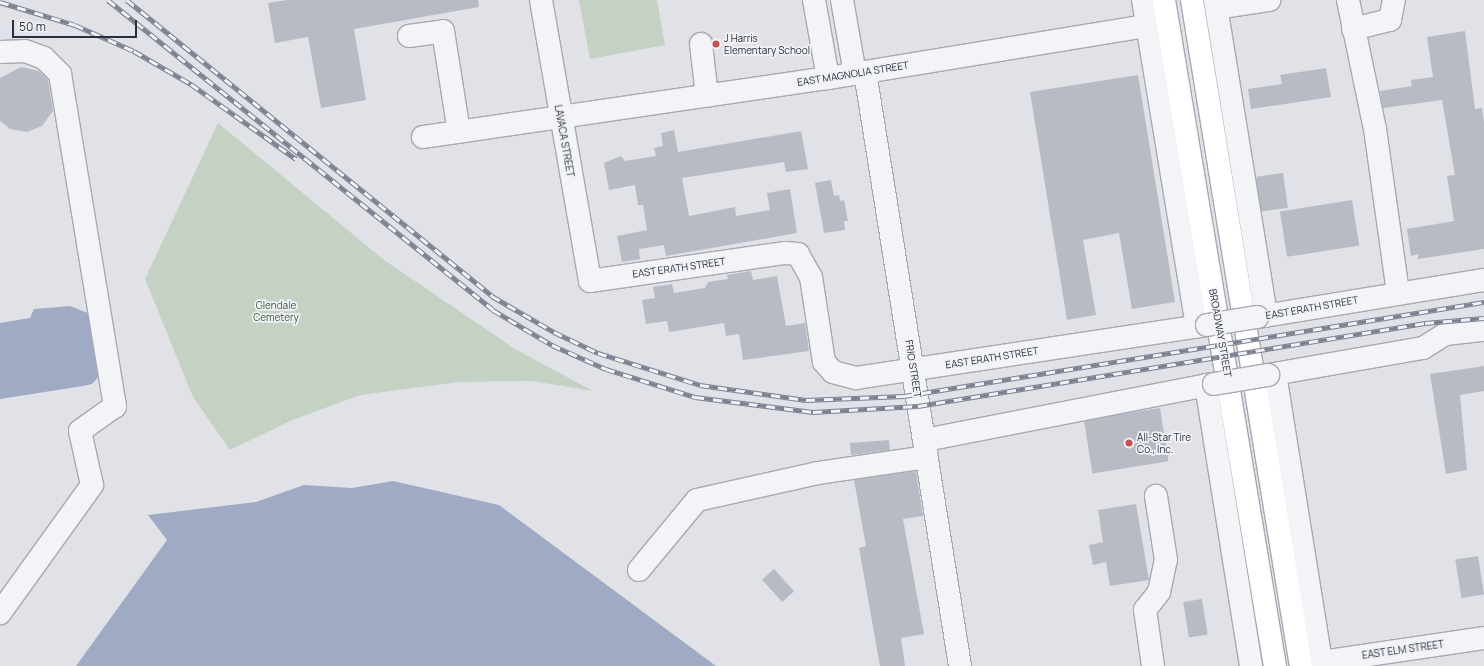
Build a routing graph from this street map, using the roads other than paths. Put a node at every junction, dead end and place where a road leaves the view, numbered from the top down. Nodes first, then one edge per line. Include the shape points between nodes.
1 (541, 0) edge
2 (814, 0) edge
3 (842, 0) edge
4 (1143, 0) edge
5 (1164, 0) edge
6 (1192, 0) edge
7 (1269, 0) edge
8 (1348, 0) edge
9 (1394, 0) edge
10 (1216, 4) edge
11 (1146, 26) junction
12 (1353, 29) junction
13 (409, 36) dead end
14 (701, 44) dead end
15 (0, 52) edge
16 (860, 73) junction
17 (828, 78) junction
18 (707, 96) junction
19 (560, 118) junction
20 (459, 132) junction
21 (423, 137) dead end
22 (1484, 280) edge
23 (590, 281) joint
24 (1398, 293) junction
25 (1262, 316) junction
26 (1202, 326) junction
27 (1484, 330) edge
28 (913, 371) junction
29 (1272, 374) junction
30 (1210, 384) junction
31 (926, 448) junction
32 (1156, 496) dead end
33 (639, 570) dead end
34 (0, 613) edge
35 (1484, 638) edge
36 (1315, 665) edge
37 (960, 666) edge
38 (1153, 666) edge
39 (1251, 666) edge
40 (1275, 666) edge

1 - 19 street, LAVACA STREET
2 - 17 street
3 - 16 street, FRIO STREET
4 - 11 street
5 - 40 main road, BROADWAY STREET
6 - 36 main road
7 - 10 street
8 - 12 street
9 - 12 street via 1390,20
10 - 25 street
11 - 16 street, EAST MAGNOLIA STREET
11 - 26 street
12 - 24 street via 1374,129
13 - 20 street via 443,31
14 - 18 street
15 - 34 street via 24,51 44,58 60,74 115,406 80,431 92,485
16 - 17 street, EAST MAGNOLIA STREET
16 - 28 street, FRIO STREET
17 - 18 street, EAST MAGNOLIA STREET
18 - 19 street, EAST MAGNOLIA STREET
19 - 20 street, EAST MAGNOLIA STREET
19 - 23 street, LAVACA STREET
20 - 21 street, EAST MAGNOLIA STREET
22 - 24 street, EAST ERATH STREET
23 - 28 street, EAST ERATH STREET via 785,253 798,254 811,277 824,362 833,372 856,378
24 - 25 street, EAST ERATH STREET
25 - 26 street, EAST ERATH STREET, bridge
26 - 28 street, EAST ERATH STREET
27 - 29 street via 1445,334 1423,348
28 - 31 street, FRIO STREET
29 - 30 street, bridge
29 - 36 street
30 - 31 street
30 - 39 street
31 - 33 street via 697,500
31 - 37 street, FRIO STREET
32 - 38 street via 1166,560 1159,592 1145,610
35 - 36 street, EAST ELM STREET

